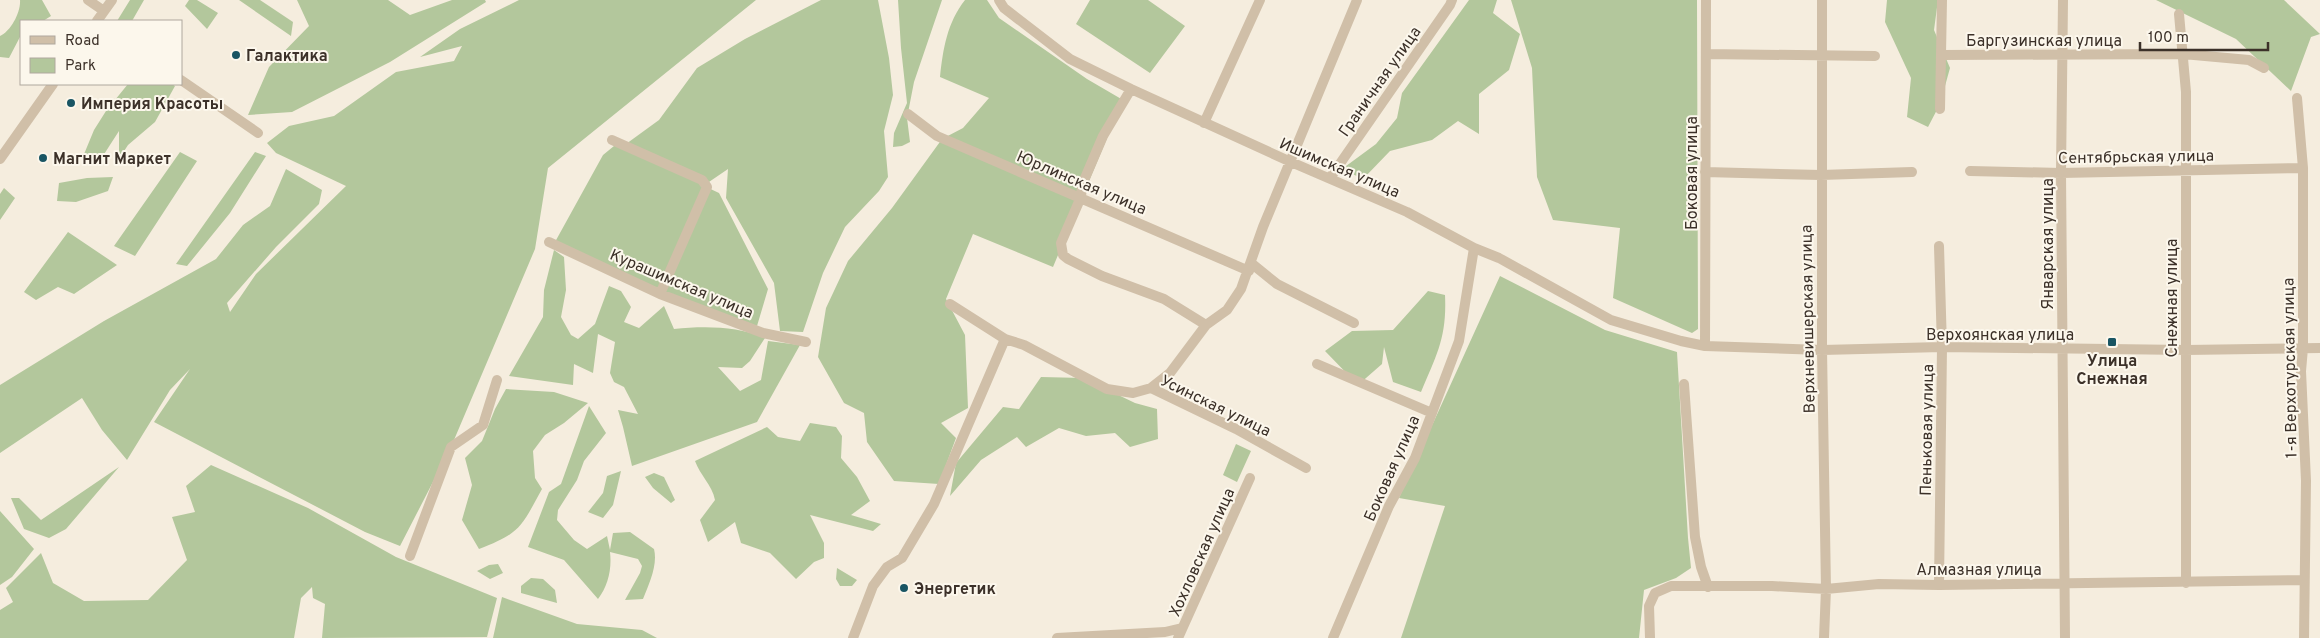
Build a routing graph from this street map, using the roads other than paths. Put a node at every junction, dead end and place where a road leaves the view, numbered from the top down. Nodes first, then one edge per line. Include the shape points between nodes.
1 (88, 0) edge
2 (112, 0) edge
3 (999, 0) edge
4 (1260, 0) edge
5 (1357, 0) edge
6 (1452, 0) edge
7 (1706, 0) edge
8 (1822, 0) edge
9 (1942, 0) edge
10 (2063, 0) edge
11 (104, 11) junction
12 (2179, 14) dead end
13 (98, 20) edge
14 (1706, 54) junction
15 (2182, 54) junction
16 (1942, 55) junction
17 (2063, 55) junction
18 (1822, 56) junction
19 (1875, 56) dead end
20 (2264, 68) dead end
21 (182, 81) edge
22 (52, 85) edge
23 (1131, 89) junction
24 (2297, 98) dead end
25 (1940, 109) dead end
26 (908, 114) dead end
27 (1204, 122) junction
28 (258, 133) dead end
29 (612, 140) dead end
30 (0, 159) edge
31 (1291, 162) junction
32 (2302, 168) junction
33 (2185, 170) junction
34 (1970, 171) dead end
35 (1705, 172) junction
36 (1912, 172) dead end
37 (2061, 173) junction
38 (1821, 175) junction
39 (1330, 178) junction
40 (1081, 197) junction
41 (549, 242) dead end
42 (1940, 246) dead end
43 (1474, 248) junction
44 (1250, 267) junction
45 (660, 294) junction
46 (950, 304) dead end
47 (1354, 323) dead end
48 (1206, 325) junction
49 (1005, 339) junction
50 (1681, 340) joint
51 (806, 342) dead end
52 (1705, 346) junction
53 (1942, 348) junction
54 (2303, 348) junction
55 (2320, 348) edge
56 (2062, 349) junction
57 (1822, 350) junction
58 (2186, 350) junction
59 (1317, 364) dead end
60 (497, 380) dead end
61 (1684, 384) dead end
62 (1151, 388) junction
63 (1432, 412) junction
64 (1306, 468) dead end
65 (1250, 478) dead end
66 (410, 556) dead end
67 (2304, 580) junction
68 (2186, 583) junction
69 (2065, 584) junction
70 (1939, 585) junction
71 (1708, 587) junction
72 (1826, 589) junction
73 (1180, 633) edge
74 (853, 638) edge
75 (1057, 638) edge
76 (1333, 638) edge
77 (1650, 638) edge
78 (1824, 638) edge
79 (2065, 638) edge
80 (2304, 638) edge

1 - 11 street
2 - 11 street
3 - 23 street, Ишимская улица via 1004,8 1070,59
4 - 27 street
5 - 31 street
6 - 39 street, Граничная улица
7 - 14 street, Боковая улица
8 - 18 street, Верхневишерская улица
9 - 16 street
10 - 17 street, Январская улица
11 - 13 street
12 - 15 street, Снежная улица
14 - 18 street
14 - 35 street, Боковая улица
15 - 17 street, Баргузинская улица
15 - 20 street, Баргузинская улица via 2249,60
15 - 33 street, Снежная улица via 2186,92
16 - 17 street, Баргузинская улица
16 - 25 street
17 - 37 street, Январская улица
18 - 19 street
18 - 38 street, Верхневишерская улица
21 - 28 street
22 - 30 street
23 - 27 street, Ишимская улица
23 - 40 street via 1103,136 1082,185
24 - 32 street, 1-я Верхотурская улица
26 - 40 street, Юрлинская улица via 937,136
27 - 31 street, Ишимская улица
29 - 45 street via 706,183 706,192
31 - 39 street, Ишимская улица
31 - 44 street
32 - 33 street, Сентябрьская улица
32 - 54 street, 1-я Верхотурская улица
33 - 37 street, Сентябрьская улица
33 - 58 street, Снежная улица
34 - 37 street, Сентябрьская улица
35 - 38 street
35 - 52 street, Боковая улица
36 - 38 street
37 - 56 street, Январская улица
38 - 57 street, Верхневишерская улица
39 - 43 street, Ишимская улица via 1407,212
40 - 44 street, Юрлинская улица
40 - 48 street via 1061,243 1063,256 1102,276 1164,299
41 - 45 street, Курашимская улица
42 - 53 street, Пеньковая улица
43 - 50 street, Ишимская улица via 1499,258 1611,320
43 - 63 street, Боковая улица via 1459,341
44 - 47 street, Юрлинская улица
44 - 48 street via 1227,310
45 - 51 street, Курашимская улица via 763,333
46 - 49 street, Усинская улица
48 - 62 street via 1170,373
49 - 62 street, Усинская улица via 1024,345 1107,389 1133,393
49 - 74 street via 934,504 902,558 887,567 873,586
50 - 52 street, Верхоянская улица
52 - 57 street, Верхоянская улица
53 - 56 street, Верхоянская улица
53 - 57 street, Верхоянская улица
53 - 70 street, Пеньковая улица
54 - 55 street, Верхоянская улица
54 - 58 street, Верхоянская улица
54 - 67 street, 1-я Верхотурская улица
56 - 58 street, Верхоянская улица
56 - 69 street, Январская улица
57 - 72 street, Верхневишерская улица
58 - 68 street, Снежная улица
59 - 63 street
60 - 66 street via 483,425 451,447
61 - 71 street via 1695,537
62 - 64 street, Усинская улица via 1236,429
63 - 76 street, Боковая улица via 1415,458 1389,506
65 - 73 street, Хохловская улица
67 - 68 street, Алмазная улица
67 - 80 street, 1-я Верхотурская улица
68 - 69 street, Алмазная улица
69 - 70 street, Алмазная улица
69 - 79 street, Январская улица
70 - 72 street, Алмазная улица via 1879,584
71 - 72 street, Алмазная улица
71 - 77 street, Алмазная улица via 1671,586 1655,593 1650,606
72 - 78 street, Верхневишерская улица
73 - 75 street

